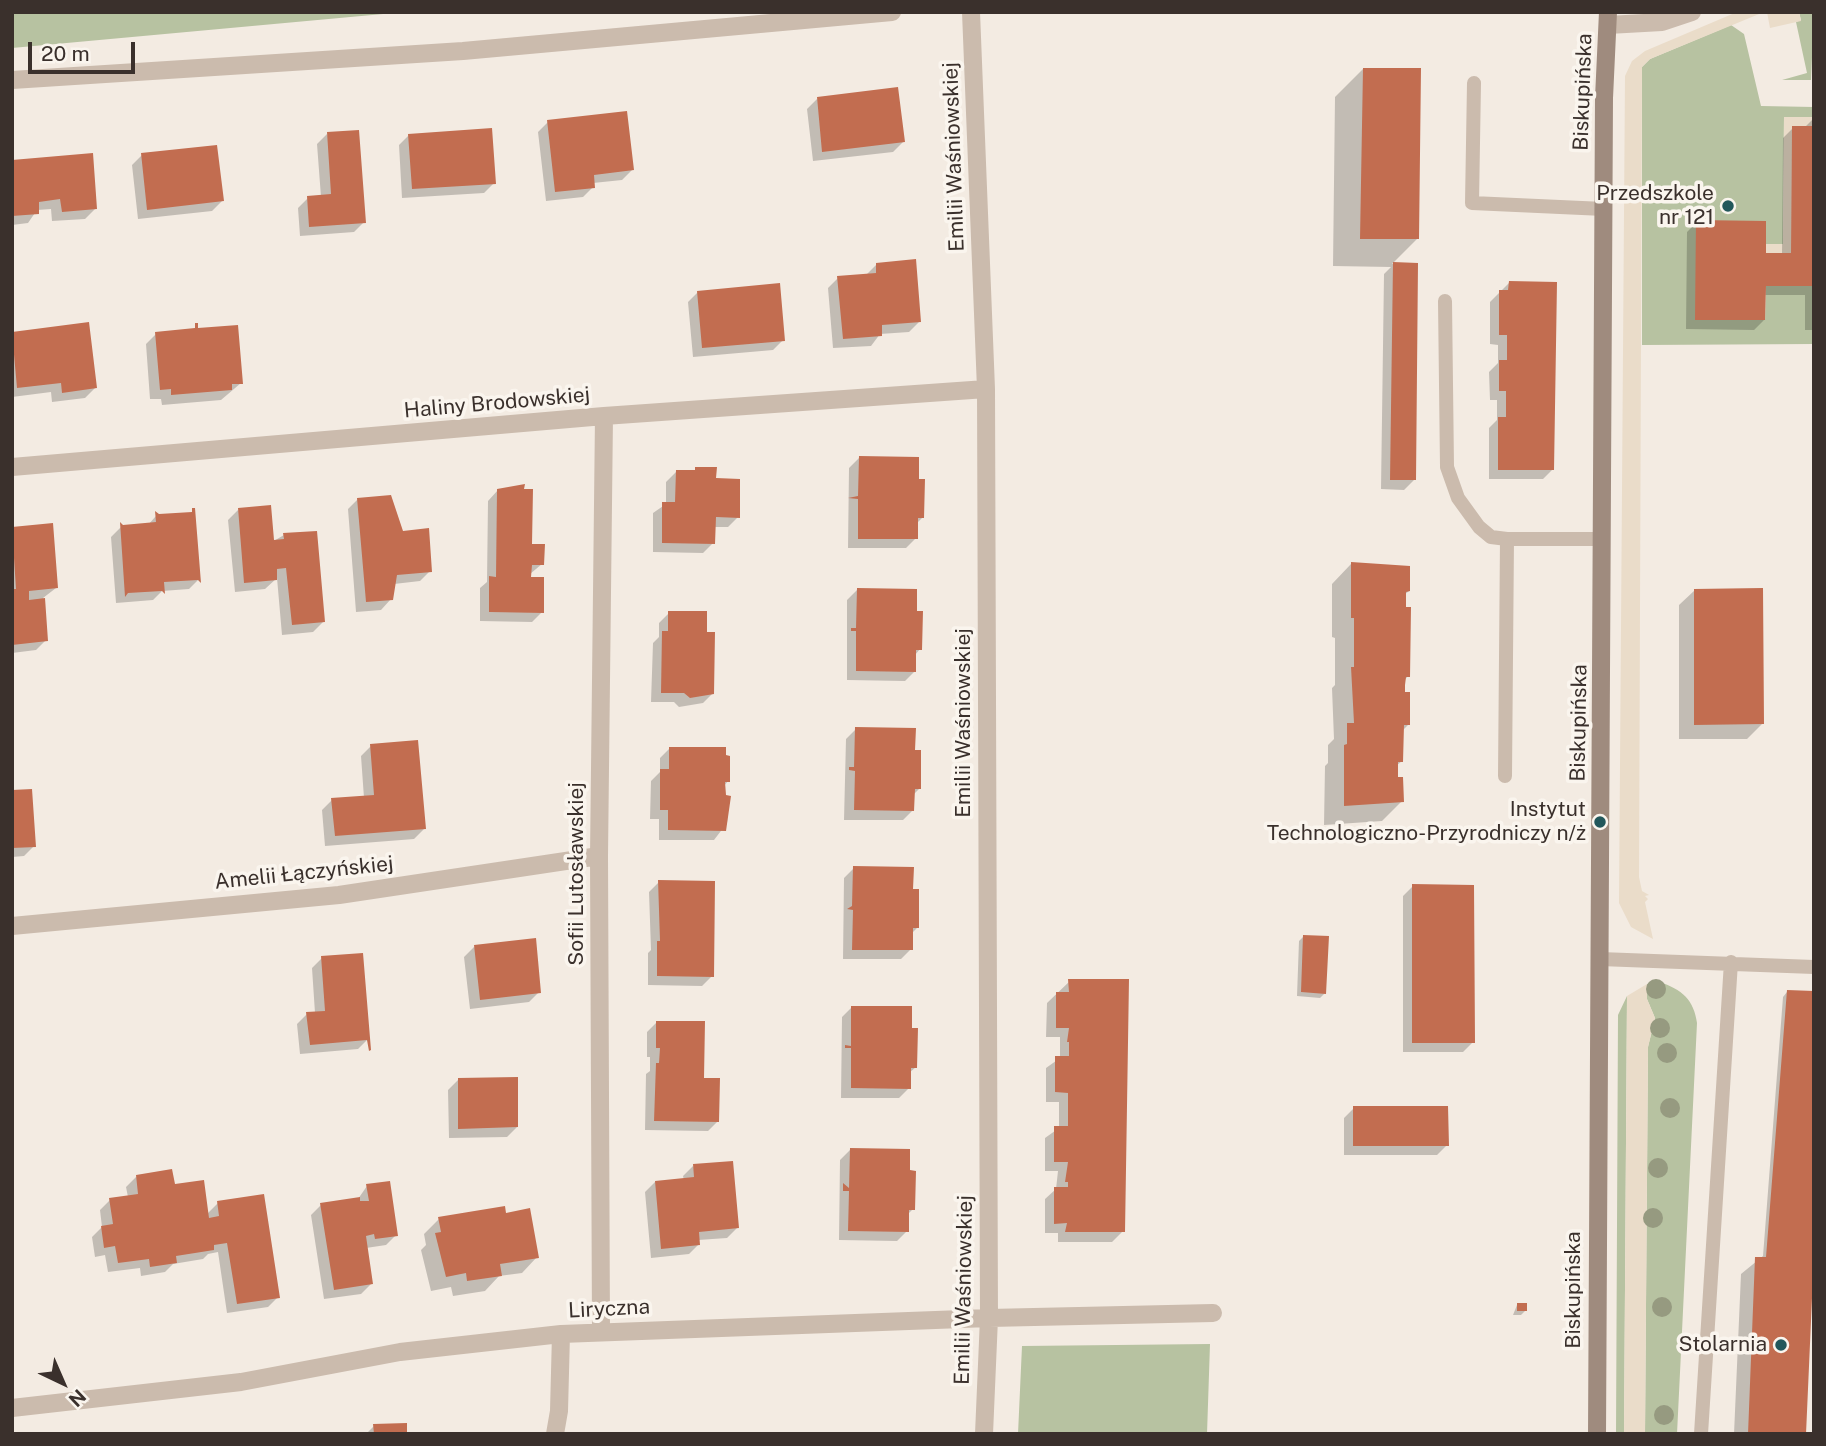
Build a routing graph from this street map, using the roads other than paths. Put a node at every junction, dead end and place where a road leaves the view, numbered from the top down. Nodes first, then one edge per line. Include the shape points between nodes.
1 (892, 12) edge
2 (971, 12) edge
3 (1692, 12) edge
4 (1608, 19) edge
5 (12, 80) edge
6 (1474, 83) dead end
7 (1604, 209) junction
8 (1445, 301) dead end
9 (986, 389) junction
10 (604, 416) junction
11 (12, 467) edge
12 (1507, 539) junction
13 (1603, 539) junction
14 (1505, 776) dead end
15 (599, 856) junction
16 (12, 926) edge
17 (1600, 959) junction
18 (1731, 962) junction
19 (1814, 967) edge
20 (1213, 1313) dead end
21 (989, 1318) junction
22 (601, 1331) junction
23 (561, 1334) junction
24 (12, 1408) edge
25 (555, 1434) edge
26 (985, 1434) edge
27 (1597, 1434) edge
28 (1701, 1434) edge

1 - 5 street via 463,51
2 - 9 street, Emilii Waśniowskiej
3 - 4 street via 1662,22
4 - 7 street, Biskupińska
6 - 7 lane via 1472,203
7 - 13 street, Biskupińska
8 - 12 lane via 1447,467 1458,498 1479,527 1491,537
9 - 10 street, Haliny Brodowskiej
9 - 21 street, Emilii Waśniowskiej
10 - 11 street, Haliny Brodowskiej
10 - 15 street, Sofii Lutosławskiej
12 - 13 lane
12 - 14 lane
13 - 17 street, Biskupińska
15 - 16 street, Amelii Łączyńskiej via 339,895
15 - 22 street, Sofii Lutosławskiej
17 - 18 lane
17 - 27 street, Biskupińska
18 - 19 lane
18 - 28 lane
20 - 21 street, Liryczna
21 - 22 street, Liryczna
21 - 26 street, Emilii Waśniowskiej
22 - 23 street, Liryczna
23 - 24 street, Liryczna via 400,1352 241,1382
23 - 25 street

